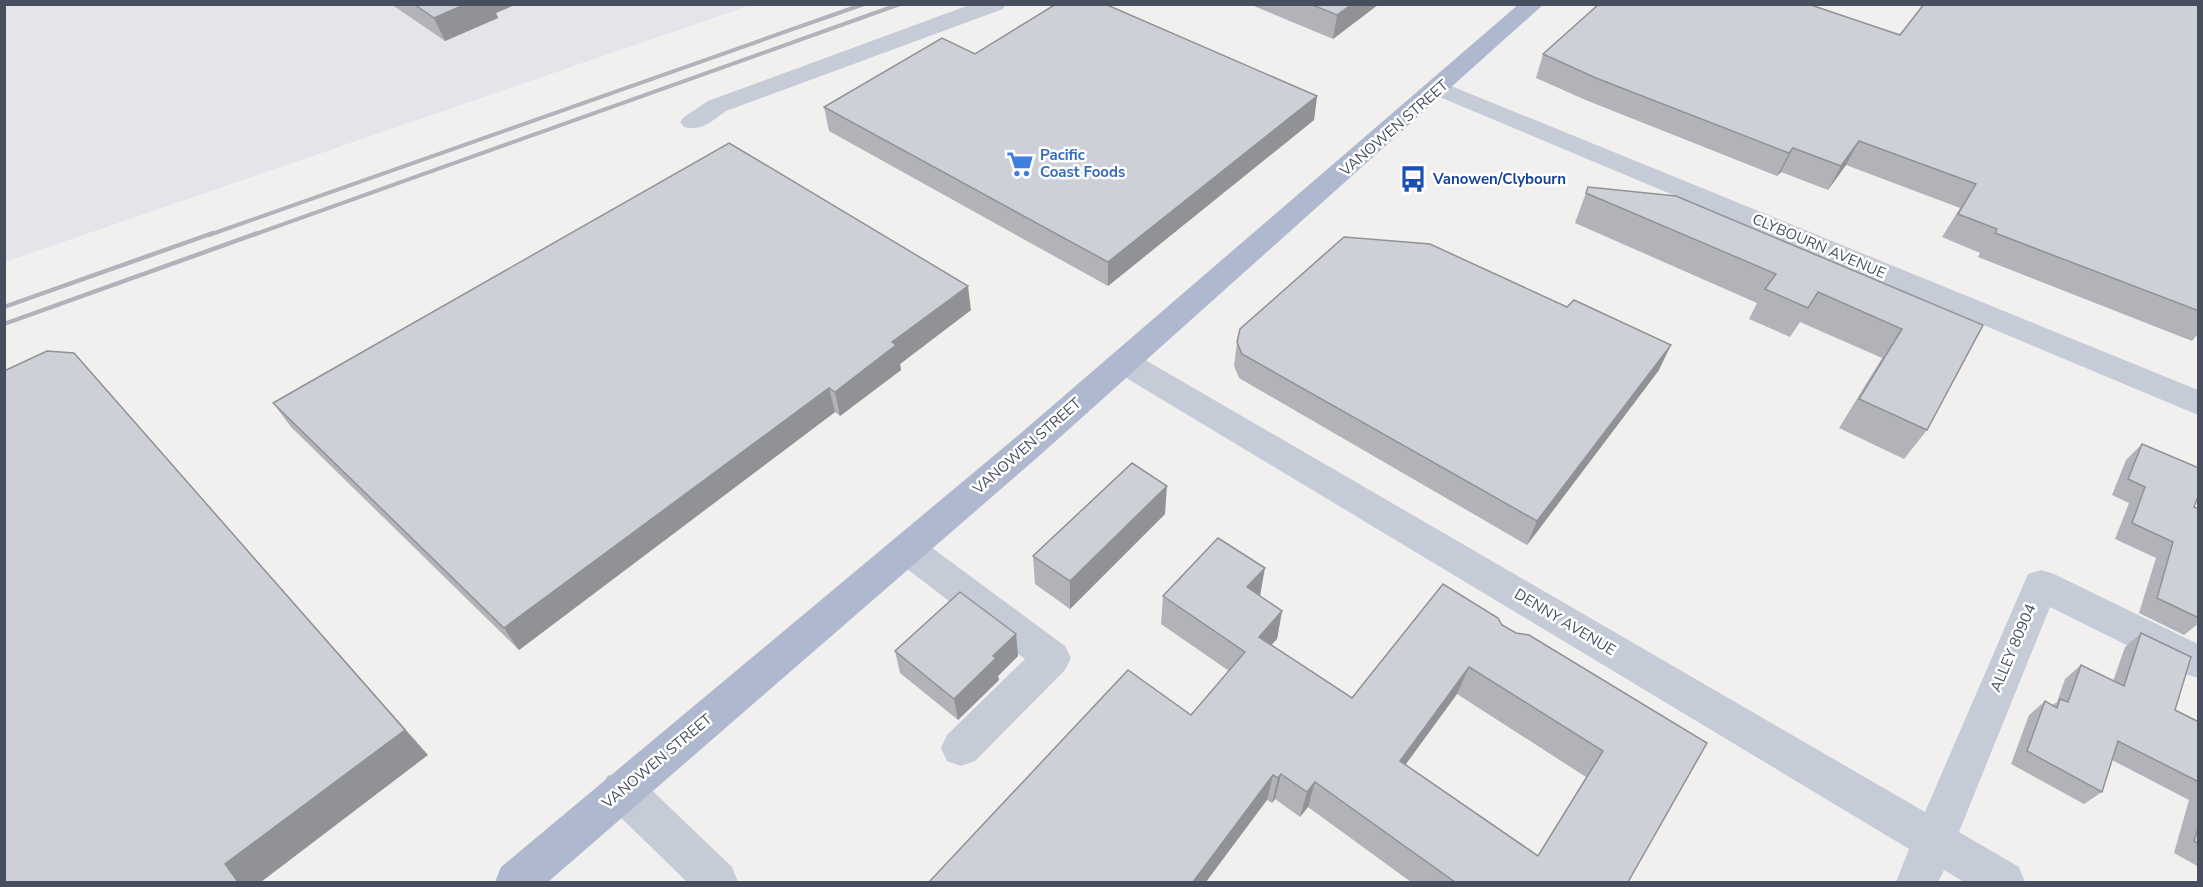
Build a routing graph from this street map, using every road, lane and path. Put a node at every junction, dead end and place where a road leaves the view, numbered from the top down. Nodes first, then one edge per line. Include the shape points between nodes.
1 (995, 4) edge
2 (1533, 4) edge
3 (1439, 88) junction
4 (693, 122) dead end
5 (1124, 362) junction
6 (2199, 403) edge
7 (907, 549) junction
8 (2199, 662) edge
9 (961, 748) dead end
10 (622, 790) junction
11 (1934, 841) junction
12 (516, 882) edge
13 (717, 882) edge
14 (1917, 882) edge
15 (2004, 882) edge

1 - 4 street via 717,106
2 - 3 main road, VANOWEN STREET
3 - 5 main road, VANOWEN STREET
3 - 6 street, CLYBOURN AVENUE
5 - 7 main road, VANOWEN STREET
5 - 11 street, DENNY AVENUE
7 - 9 street via 1052,658
7 - 10 main road, VANOWEN STREET
8 - 11 street, ALLEY 80904 via 2041,585
10 - 12 main road, VANOWEN STREET
10 - 13 street
11 - 14 street
11 - 15 street, DENNY AVENUE

